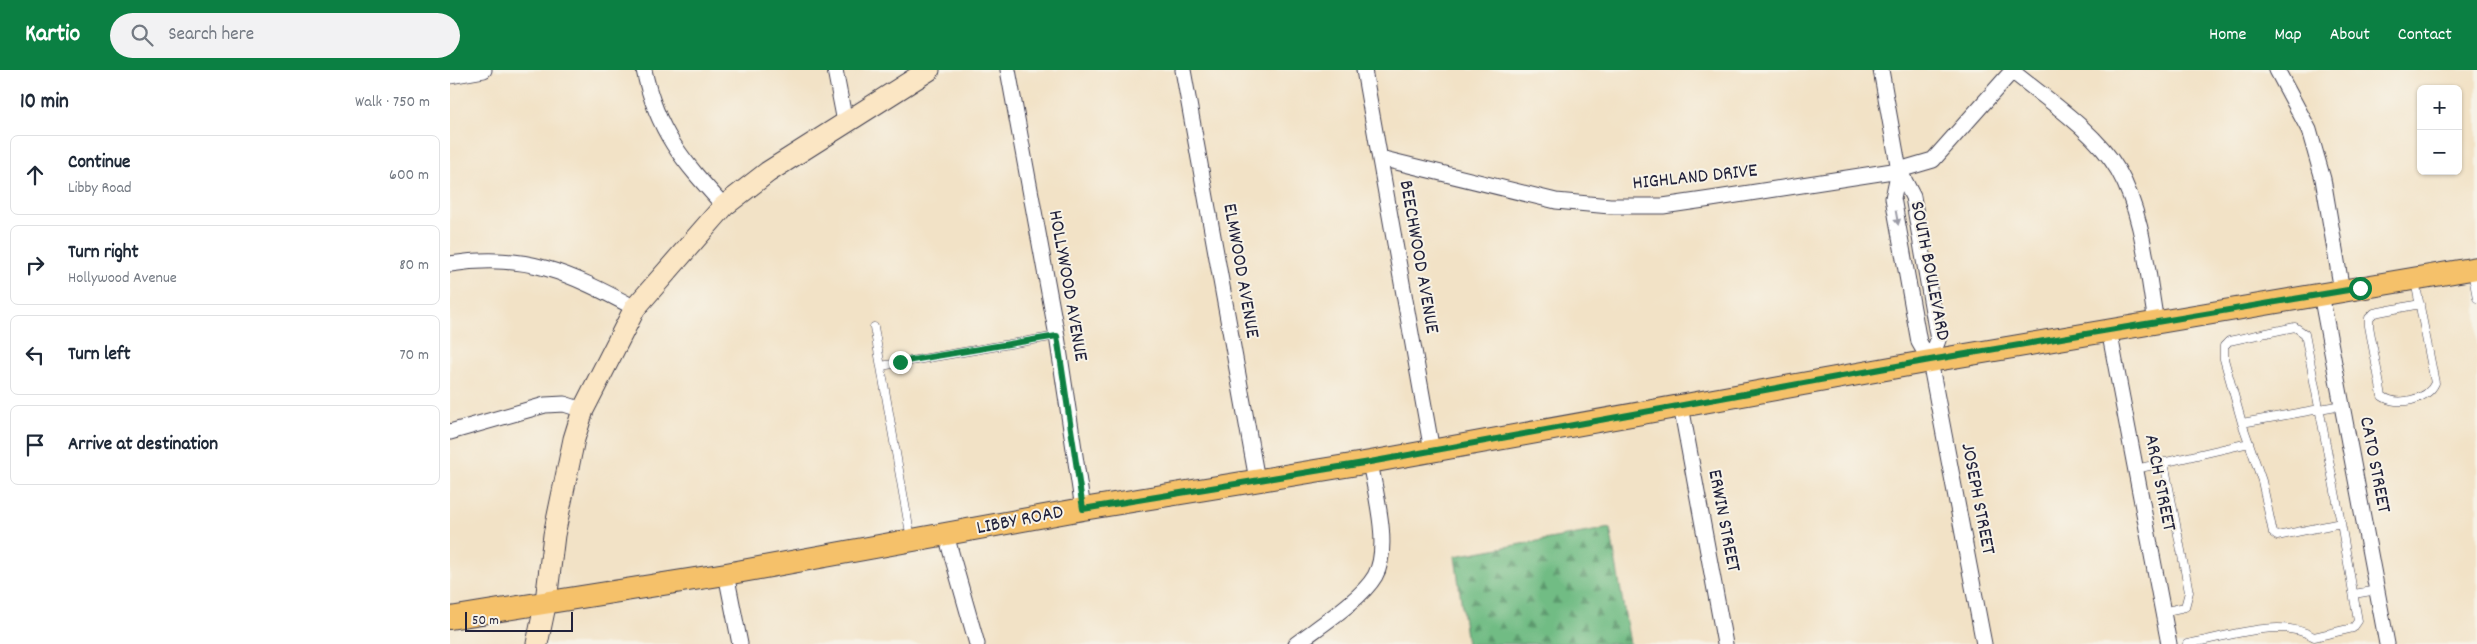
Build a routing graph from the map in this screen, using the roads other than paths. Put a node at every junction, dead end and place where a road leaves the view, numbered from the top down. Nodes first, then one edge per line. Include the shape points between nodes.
1 (484, 70) edge
2 (644, 70) edge
3 (835, 70) edge
4 (929, 70) edge
5 (1008, 70) edge
6 (1183, 70) edge
7 (1364, 70) edge
8 (1881, 70) edge
9 (2277, 70) edge
10 (2012, 71) edge
11 (450, 76) edge
12 (845, 122) junction
13 (1380, 158) junction
14 (1899, 170) junction
15 (724, 206) junction
16 (450, 264) edge
17 (2474, 268) edge
18 (2415, 279) junction
19 (2332, 293) junction
20 (2477, 298) edge
21 (2420, 304) junction
22 (635, 308) junction
23 (2156, 322) junction
24 (874, 328) dead end
25 (2109, 330) junction
26 (1057, 336) junction
27 (1930, 360) junction
28 (880, 366) junction
29 (2342, 405) junction
30 (1681, 406) junction
31 (2320, 409) junction
32 (583, 410) junction
33 (2242, 423) junction
34 (450, 432) edge
35 (2250, 443) junction
36 (1432, 451) junction
37 (1370, 462) junction
38 (2164, 462) junction
39 (2136, 469) junction
40 (1257, 480) junction
41 (1083, 509) junction
42 (2342, 522) junction
43 (946, 535) junction
44 (912, 541) junction
45 (726, 574) junction
46 (2377, 590) junction
47 (2354, 594) junction
48 (546, 601) junction
49 (2162, 612) junction
50 (450, 618) edge
51 (537, 644) edge
52 (740, 644) edge
53 (977, 644) edge
54 (1296, 644) edge
55 (1725, 644) edge
56 (1984, 644) edge
57 (2168, 644) edge
58 (2187, 644) edge
59 (2387, 644) edge

1 - 11 street
2 - 15 street via 649,95 664,131 686,165
3 - 12 street
4 - 12 street
5 - 26 street, HOLLYWOOD AVENUE
6 - 40 street, ELMWOOD AVENUE
7 - 13 street, BEECHWOOD AVENUE
8 - 14 street, SOUTH BOULEVARD
9 - 19 street, CATO STREET via 2309,130 2323,179
10 - 14 street, HIGHLAND DRIVE via 1933,160
10 - 23 street via 2089,135 2118,169 2132,201 2141,234
12 - 15 street via 768,172
13 - 14 street, HIGHLAND DRIVE via 1556,201 1610,206 1663,206
13 - 36 street, BEECHWOOD AVENUE
14 - 27 street, SOUTH BOULEVARD via 1913,197 1938,340
15 - 22 street
16 - 22 street via 476,259 538,264 583,280
17 - 18 main road, LIBBY ROAD
17 - 20 lane
18 - 19 main road, LIBBY ROAD
18 - 21 lane
19 - 23 main road, LIBBY ROAD
19 - 29 street, CATO STREET
21 - 21 lane via 2435,383 2432,392 2394,402 2382,396 2369,318 2374,313
22 - 32 street
23 - 25 main road, LIBBY ROAD
24 - 28 lane
25 - 27 main road, LIBBY ROAD
25 - 39 street, ARCH STREET
26 - 28 lane
26 - 41 street, HOLLYWOOD AVENUE
27 - 30 main road, LIBBY ROAD
27 - 56 street, JOSEPH STREET
28 - 44 lane
29 - 31 lane
29 - 46 street, CATO STREET
30 - 36 main road, LIBBY ROAD
30 - 55 street, ERWIN STREET
31 - 33 lane
31 - 33 lane via 2306,334 2295,328 2229,341 2224,346 2224,359
31 - 42 lane
32 - 34 street via 564,404 546,405
32 - 48 street via 554,535
33 - 35 lane
35 - 38 lane
35 - 42 lane via 2273,533 2277,536
36 - 37 main road, LIBBY ROAD
37 - 40 main road, LIBBY ROAD
37 - 54 street via 1382,549 1375,576 1354,600
38 - 39 lane
38 - 49 lane via 2189,592 2185,607
39 - 49 street, ARCH STREET
40 - 41 main road, LIBBY ROAD
41 - 43 main road, LIBBY ROAD
42 - 47 lane
43 - 44 main road, LIBBY ROAD
43 - 53 street
44 - 45 main road, LIBBY ROAD
45 - 48 main road, LIBBY ROAD
45 - 52 street
46 - 47 lane
46 - 59 street, CATO STREET
47 - 58 lane via 2358,621 2353,628 2314,637 2304,630 2274,628
48 - 50 main road, LIBBY ROAD
48 - 51 street
49 - 57 street, ARCH STREET

